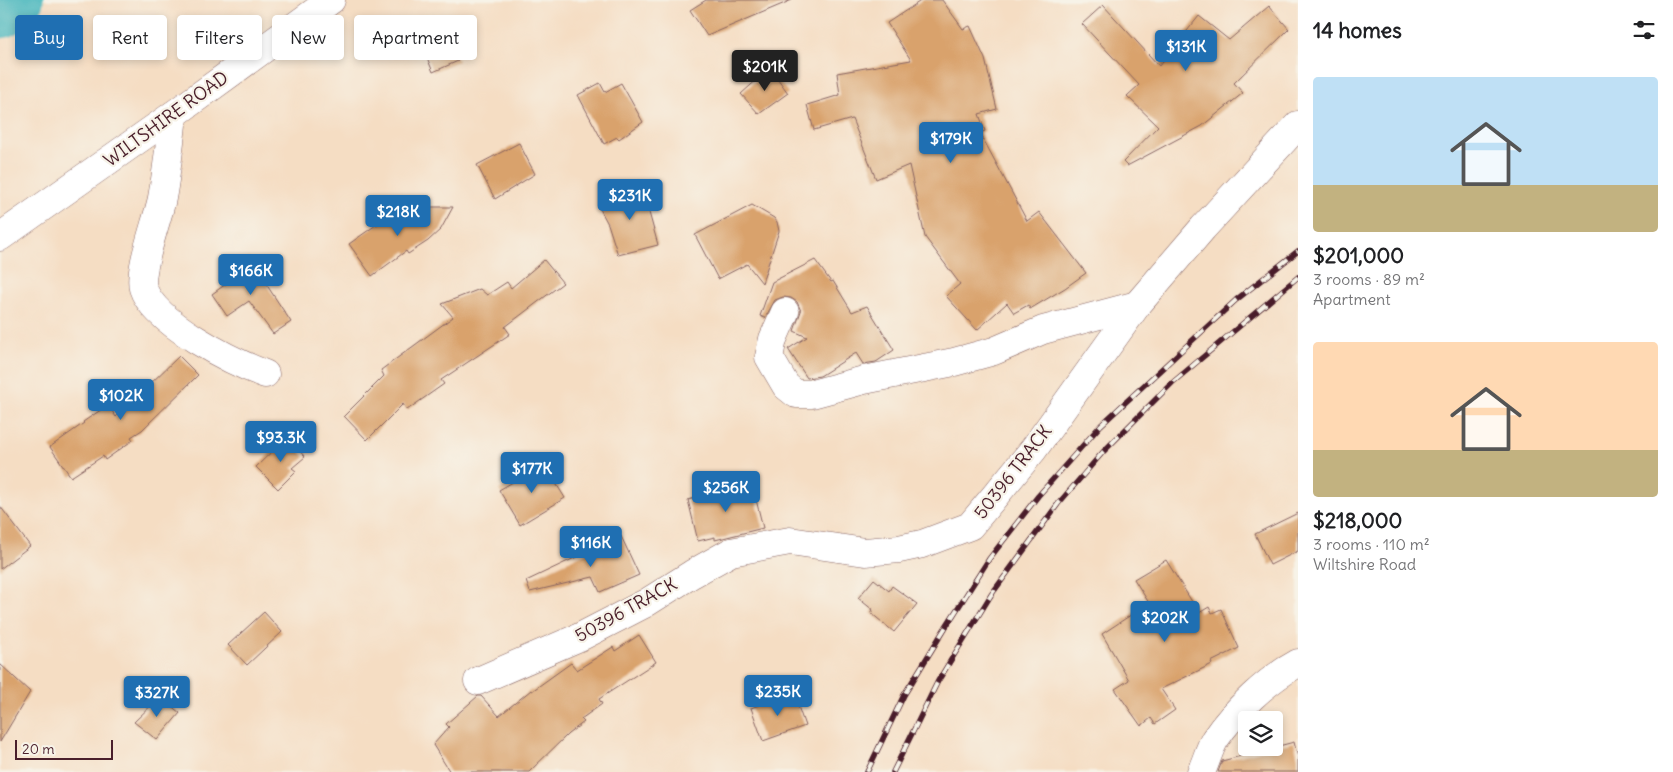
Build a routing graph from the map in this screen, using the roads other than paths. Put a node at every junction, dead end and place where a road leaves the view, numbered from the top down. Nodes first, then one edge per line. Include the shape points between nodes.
1 (331, 0) edge
2 (173, 115) junction
3 (1298, 125) edge
4 (0, 237) edge
5 (1137, 305) junction
6 (785, 312) dead end
7 (265, 374) dead end
8 (1298, 663) edge
9 (478, 681) dead end
10 (1201, 772) edge

1 - 2 street, WILTSHIRE ROAD
2 - 4 street, WILTSHIRE ROAD
2 - 7 street via 161,200 144,263 142,286 150,302 212,350
3 - 5 street, 50396 TRACK
5 - 6 street via 1043,330 994,351 954,362 812,394 796,394 786,386 769,357
5 - 9 street, 50396 TRACK via 1033,450 970,526 899,549 865,552 790,541 732,552 582,636
8 - 10 street via 1280,673 1243,706 1214,740

